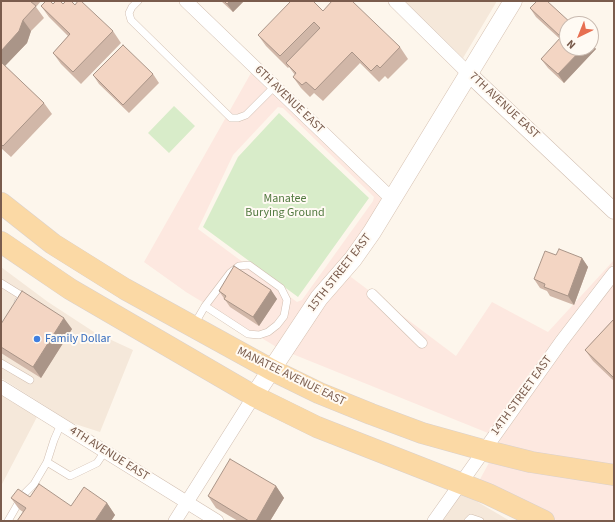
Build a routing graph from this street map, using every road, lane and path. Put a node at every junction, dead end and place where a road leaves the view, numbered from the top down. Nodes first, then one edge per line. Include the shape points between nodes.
1 (138, 1) edge
2 (186, 1) edge
3 (395, 1) edge
4 (514, 1) edge
5 (469, 74) junction
6 (275, 86) junction
7 (392, 199) junction
8 (2, 205) edge
9 (614, 210) edge
10 (1, 242) edge
11 (614, 273) edge
12 (1, 283) edge
13 (372, 294) dead end
14 (205, 306) junction
15 (14, 310) edge
16 (193, 327) junction
17 (422, 343) dead end
18 (1, 362) edge
19 (272, 370) junction
20 (30, 380) dead end
21 (1, 387) edge
22 (254, 396) junction
23 (62, 424) junction
24 (483, 450) junction
25 (105, 451) junction
26 (48, 462) junction
27 (614, 475) edge
28 (460, 483) junction
29 (186, 502) junction
30 (8, 521) edge
31 (174, 521) edge
32 (217, 521) edge
33 (434, 521) edge
34 (468, 521) edge
35 (480, 521) edge
36 (544, 521) edge

1 - 6 lane via 132,7 131,20 231,118 246,115
2 - 6 street, 6TH AVENUE EAST
3 - 5 street, 7TH AVENUE EAST
4 - 5 main road, 15TH STREET EAST
5 - 7 main road, 15TH STREET EAST
5 - 9 street, 7TH AVENUE EAST
6 - 7 street, 6TH AVENUE EAST
7 - 19 main road, 15TH STREET EAST via 360,249 319,298
8 - 16 main road, MANATEE AVENUE EAST via 74,258
10 - 22 main road via 83,298
11 - 24 street, 14TH STREET EAST
12 - 15 lane via 22,296
13 - 17 street
14 - 14 lane via 248,334 259,335 277,325 284,316 287,300 281,288 249,265 239,266 230,273
14 - 16 lane
16 - 19 main road, MANATEE AVENUE EAST
18 - 20 lane
19 - 22 main road, 15TH STREET EAST
19 - 24 main road, MANATEE AVENUE EAST via 370,414 422,433
21 - 23 street, 4TH AVENUE EAST
22 - 28 main road via 317,427
22 - 29 street, 15TH STREET EAST
23 - 25 street, 4TH AVENUE EAST
23 - 26 lane
24 - 27 main road, MANATEE AVENUE EAST via 538,463
24 - 28 street, 14TH STREET EAST
25 - 26 lane via 97,463 70,476
25 - 29 street, 4TH AVENUE EAST
26 - 30 lane via 34,484 23,495
28 - 33 street, 14TH STREET EAST
28 - 36 main road
29 - 31 street, 15TH STREET EAST
29 - 32 street, 4TH AVENUE EAST
34 - 35 lane via 471,518

